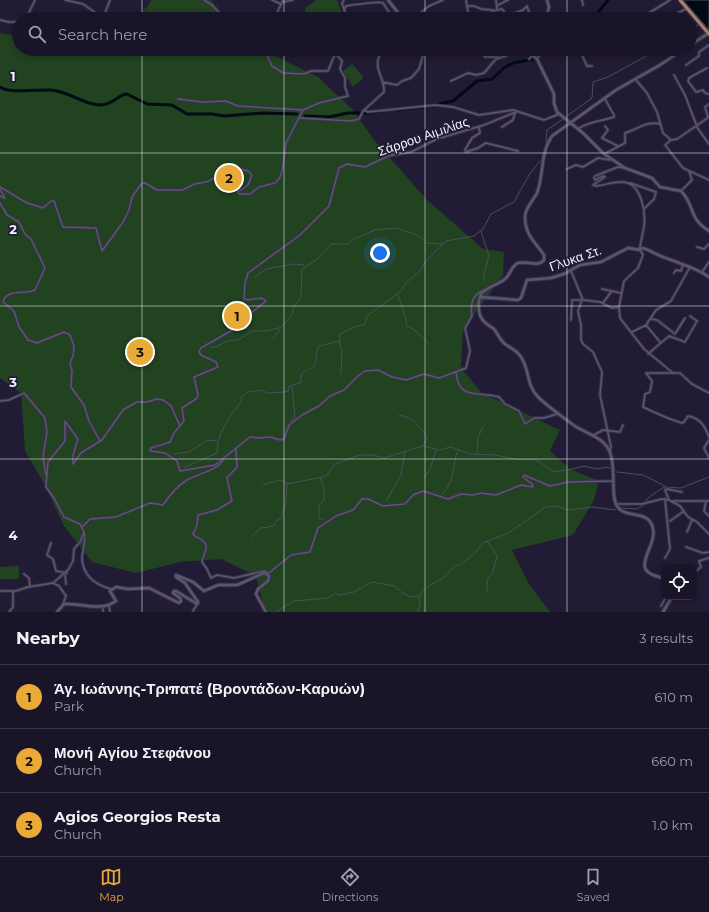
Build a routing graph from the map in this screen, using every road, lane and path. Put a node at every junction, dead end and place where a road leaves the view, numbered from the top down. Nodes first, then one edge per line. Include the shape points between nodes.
1 (35, 0) edge
2 (64, 0) edge
3 (110, 0) edge
4 (204, 0) edge
5 (272, 0) edge
6 (292, 0) edge
7 (344, 0) edge
8 (388, 0) edge
9 (443, 0) edge
10 (466, 0) edge
11 (496, 0) edge
12 (508, 0) edge
13 (551, 0) edge
14 (582, 0) edge
15 (670, 0) edge
16 (680, 0) edge
17 (547, 1) edge
18 (282, 2) edge
19 (498, 4) junction
20 (583, 5) dead end
21 (467, 6) junction
22 (688, 8) junction
23 (344, 9) junction
24 (497, 9) junction
25 (492, 11) joint
26 (29, 12) edge
27 (94, 12) edge
28 (105, 12) edge
29 (218, 12) edge
30 (277, 12) edge
31 (345, 12) edge
32 (389, 12) edge
33 (397, 12) edge
34 (421, 12) edge
35 (468, 12) edge
36 (505, 12) edge
37 (516, 12) edge
38 (529, 12) edge
39 (546, 12) edge
40 (651, 12) edge
41 (679, 12) edge
42 (691, 12) edge
43 (697, 19) edge
44 (0, 20) edge
45 (12, 22) edge
46 (708, 32) edge
47 (697, 40) edge
48 (709, 45) edge
49 (267, 56) edge
50 (334, 56) edge
51 (338, 56) edge
52 (380, 56) edge
53 (423, 56) edge
54 (484, 56) edge
55 (506, 56) edge
56 (582, 56) edge
57 (674, 56) edge
58 (535, 57) joint
59 (498, 58) junction
60 (529, 59) dead end
61 (686, 65) dead end
62 (592, 66) dead end
63 (707, 68) dead end
64 (674, 75) dead end
65 (635, 78) junction
66 (451, 81) dead end
67 (382, 82) junction
68 (709, 94) edge
69 (178, 99) dead end
70 (605, 99) junction
71 (709, 104) edge
72 (303, 111) junction
73 (363, 112) junction
74 (516, 112) junction
75 (559, 114) junction
76 (582, 114) junction
77 (298, 117) junction
78 (709, 117) edge
79 (565, 119) junction
80 (577, 119) junction
81 (571, 123) junction
82 (660, 124) junction
83 (696, 125) junction
84 (605, 126) dead end
85 (479, 127) junction
86 (502, 127) dead end
87 (564, 127) junction
88 (576, 128) junction
89 (556, 133) junction
90 (671, 140) junction
91 (709, 144) edge
92 (618, 146) junction
93 (518, 151) dead end
94 (604, 154) junction
95 (610, 160) junction
96 (625, 168) junction
97 (567, 169) dead end
98 (689, 171) junction
99 (709, 180) edge
100 (630, 183) junction
101 (0, 188) edge
102 (681, 191) junction
103 (0, 196) edge
104 (0, 203) edge
105 (643, 210) junction
106 (709, 231) edge
107 (709, 244) edge
108 (697, 247) dead end
109 (640, 249) junction
110 (709, 262) edge
111 (684, 264) junction
112 (690, 266) junction
113 (571, 271) junction
114 (702, 272) junction
115 (674, 273) dead end
116 (709, 277) edge
117 (486, 289) junction
118 (602, 289) dead end
119 (611, 292) junction
120 (621, 293) junction
121 (480, 297) junction
122 (583, 300) junction
123 (602, 303) junction
124 (619, 307) junction
125 (690, 316) dead end
126 (684, 318) dead end
127 (651, 319) junction
128 (571, 320) dead end
129 (646, 325) junction
130 (632, 332) junction
131 (661, 342) junction
132 (648, 354) junction
133 (456, 372) junction
134 (673, 373) junction
135 (709, 393) edge
136 (0, 401) edge
137 (559, 414) junction
138 (622, 425) dead end
139 (181, 426) junction
140 (608, 430) junction
141 (592, 436) junction
142 (709, 438) edge
143 (100, 441) junction
144 (236, 449) junction
145 (610, 451) junction
146 (709, 458) edge
147 (224, 459) junction
148 (46, 476) junction
149 (614, 481) junction
150 (682, 492) dead end
151 (665, 499) junction
152 (668, 500) junction
153 (671, 501) junction
154 (709, 501) edge
155 (706, 502) junction
156 (615, 504) junction
157 (684, 511) junction
158 (709, 516) edge
159 (692, 520) junction
160 (670, 521) dead end
161 (82, 527) junction
162 (84, 530) junction
163 (687, 532) dead end
164 (709, 534) edge
165 (51, 543) dead end
166 (686, 547) dead end
167 (709, 552) edge
168 (666, 558) dead end
169 (709, 558) edge
170 (697, 570) edge
171 (67, 573) junction
172 (269, 573) junction
173 (24, 574) dead end
174 (65, 575) junction
175 (661, 578) edge
176 (53, 583) junction
177 (66, 584) dead end
178 (30, 587) junction
179 (111, 589) junction
180 (0, 591) edge
181 (14, 592) junction
182 (664, 600) edge
183 (670, 600) edge
184 (198, 603) junction
185 (64, 604) junction
186 (109, 606) junction
187 (661, 606) dead end
188 (103, 610) edge
189 (193, 611) edge
190 (9, 612) edge
191 (57, 612) edge
192 (110, 612) edge
193 (266, 612) edge
194 (663, 612) edge

1 - 26 street
2 - 27 street via 83,4
3 - 28 street
4 - 29 street
5 - 18 street
6 - 18 street
7 - 23 street
8 - 33 main road
9 - 34 street
10 - 21 street
11 - 19 street
12 - 19 street
13 - 17 street
14 - 20 street
15 - 40 street
16 - 22 main road
17 - 39 main road
18 - 30 street
19 - 24 street
21 - 25 street
21 - 35 street
22 - 41 street
22 - 42 main road
23 - 31 street
23 - 32 street via 348,5 381,1
24 - 25 street
24 - 36 street via 503,9
37 - 38 street via 528,6
43 - 46 main road
44 - 45 street
46 - 47 main road
48 - 61 street
49 - 50 street via 273,68 288,74 304,74 311,71 327,71
51 - 72 street via 342,61 340,69 345,78 348,96 319,103
52 - 67 street via 377,64
53 - 67 street via 419,69 411,78 397,85
54 - 59 street
55 - 59 street
56 - 62 street via 587,66
57 - 65 main road
58 - 60 street
58 - 75 main road via 554,94 554,103
59 - 66 street via 484,74 468,73
63 - 68 street via 688,81 696,92 702,90
64 - 83 street via 685,95
65 - 70 main road
65 - 82 street via 647,94
67 - 73 street via 383,94
69 - 72 street via 226,101 238,106
70 - 76 main road
70 - 88 street via 614,117
71 - 78 street via 705,107
72 - 77 street
73 - 74 street via 435,105 453,107 479,115 512,110
73 - 77 street via 358,120 351,121
74 - 75 street via 544,120
74 - 85 street, Σάρρου Αιμιλίας
74 - 86 street via 513,120
75 - 79 main road
76 - 80 main road
76 - 81 main road
77 - 101 street via 286,143 282,174 275,183 259,187 250,194 239,194 238,191 249,183 252,176 249,172 237,168 182,190 154,190 146,183 142,183 132,197 123,222 103,250 96,228 64,227 54,202 51,201 43,208
78 - 83 street
79 - 81 main road
79 - 87 main road
80 - 81 main road
80 - 88 main road
81 - 87 main road
81 - 88 main road
81 - 89 main road
82 - 90 street via 663,132
82 - 92 street via 649,122 637,130 625,133 624,143
83 - 90 street via 677,139
83 - 91 street
84 - 92 street via 608,130 602,138
85 - 93 street via 480,133 471,140 466,152 486,143
85 - 139 street, Σάρρου Αιμιλίας via 449,134 363,168 347,164 337,172 327,208 300,235 248,273 244,286 245,299 264,298 266,301 236,328 200,349 201,355 218,366 194,378 198,396 182,408 185,420
87 - 89 main road
88 - 94 main road
89 - 117 main road via 547,144 538,190 525,214 530,237 544,255 544,260 538,264 516,264 505,279
90 - 98 street via 665,145 681,167
92 - 94 street
94 - 95 main road
95 - 96 main road
95 - 97 street via 598,158 583,167 576,165
96 - 100 street via 617,167 595,176 595,180 605,177 593,185
96 - 102 main road via 652,178 661,187
98 - 99 street
98 - 102 street via 692,180
100 - 105 street via 639,194
100 - 105 street via 654,190 656,193 654,199
101 - 103 street via 4,198
102 - 106 main road via 697,222
104 - 143 street via 8,216 20,223 45,268 35,290 14,293 4,298 3,302 14,310 21,331 28,340 37,342 64,332 70,335 74,345 74,356 70,363 71,387 84,405
105 - 109 street via 644,225
107 - 108 street via 704,249
109 - 111 main road, Γλυκα Στ. via 648,248 654,253
109 - 113 main road, Γλυκα Στ. via 629,248 601,262 580,265
109 - 120 street via 643,254 639,267 624,281
110 - 114 street
111 - 112 main road, Γλυκα Στ.
111 - 115 street via 681,271 676,270
112 - 114 main road, Γλυκα Στ.
112 - 127 street via 671,301 656,310
113 - 121 main road, Γλυκα Στ. via 550,278 527,280 518,300
113 - 122 street
114 - 116 main road, Γλυκα Στ.
117 - 121 main road
117 - 133 street via 471,303 472,316 465,328 469,359 466,368
118 - 119 street
119 - 120 street
119 - 123 street
120 - 124 street
121 - 137 main road via 479,308 482,318 503,343 519,354 534,392
122 - 123 street
122 - 128 street via 572,300
122 - 140 street via 578,310 581,341 593,352 602,372 600,395
123 - 124 street via 611,308
124 - 130 street via 620,317
125 - 131 street via 697,321 685,342 670,336
126 - 127 street via 675,334 657,320
127 - 129 street
129 - 130 street
129 - 131 street
130 - 132 street
131 - 132 street
132 - 134 street
133 - 137 street via 457,384 462,389 477,395 498,397 506,405 519,411 526,424 534,418
133 - 144 street via 439,378 424,374 406,380 378,370 366,371 344,390 332,395 291,424 284,439 251,437
134 - 135 street via 682,373 692,384
134 - 142 street via 646,373 652,381 650,391 645,394 644,408 681,423 688,416 697,419 705,427
136 - 148 street via 24,393 45,418 47,432 43,457
137 - 141 main road
138 - 140 street via 620,432
139 - 143 street via 171,406 163,400 140,401 121,411
139 - 147 street via 171,442 154,446 151,451 164,453 178,461 178,469 181,471 212,466
140 - 141 street
140 - 145 street
141 - 145 main road via 604,443
142 - 146 street via 704,448
143 - 148 street via 81,453 72,464 78,439 65,421 65,440 48,462
144 - 147 street
144 - 172 street via 237,467 227,478 232,501 218,510 198,515 193,534 206,544 202,562 210,578 216,575 234,578 264,571
145 - 149 main road
147 - 161 street via 215,468 185,481 163,505 150,503 116,517 90,520
148 - 161 street via 47,490 62,515
149 - 156 main road
149 - 172 street via 568,482 550,486 524,475 533,487 518,485 496,495 461,494 447,499 423,491 413,495 405,504 388,506 363,498 354,509 336,516 318,528 310,552 291,555
150 - 152 street via 665,490
151 - 152 street
151 - 156 street via 642,504
151 - 168 street via 670,545
152 - 153 street
153 - 155 street
153 - 157 street
154 - 155 street
155 - 158 street via 704,511
156 - 175 main road via 622,512 642,516 650,522 654,533 645,568 652,576
157 - 159 street
157 - 160 street
159 - 163 street
159 - 164 street
161 - 162 street
162 - 171 street via 80,542 74,549
162 - 179 street via 84,569 91,580 101,587
165 - 171 street via 47,555 53,559 56,571
166 - 167 street via 704,553
169 - 170 street via 699,561 702,566
171 - 174 street
172 - 184 main road via 262,573 237,585 218,585 204,591 193,582 176,575 185,583
172 - 193 main road via 268,581 256,594
173 - 178 street via 29,578
174 - 176 street
174 - 177 street
176 - 178 street
176 - 185 street via 59,586 66,596
178 - 181 street
179 - 184 main road via 149,588 179,603 180,598 173,594 176,591
179 - 186 main road via 116,601
180 - 181 street
181 - 190 street via 13,606
182 - 187 street
183 - 194 main road
184 - 189 street
185 - 188 main road
185 - 191 main road
186 - 188 main road
186 - 192 street

